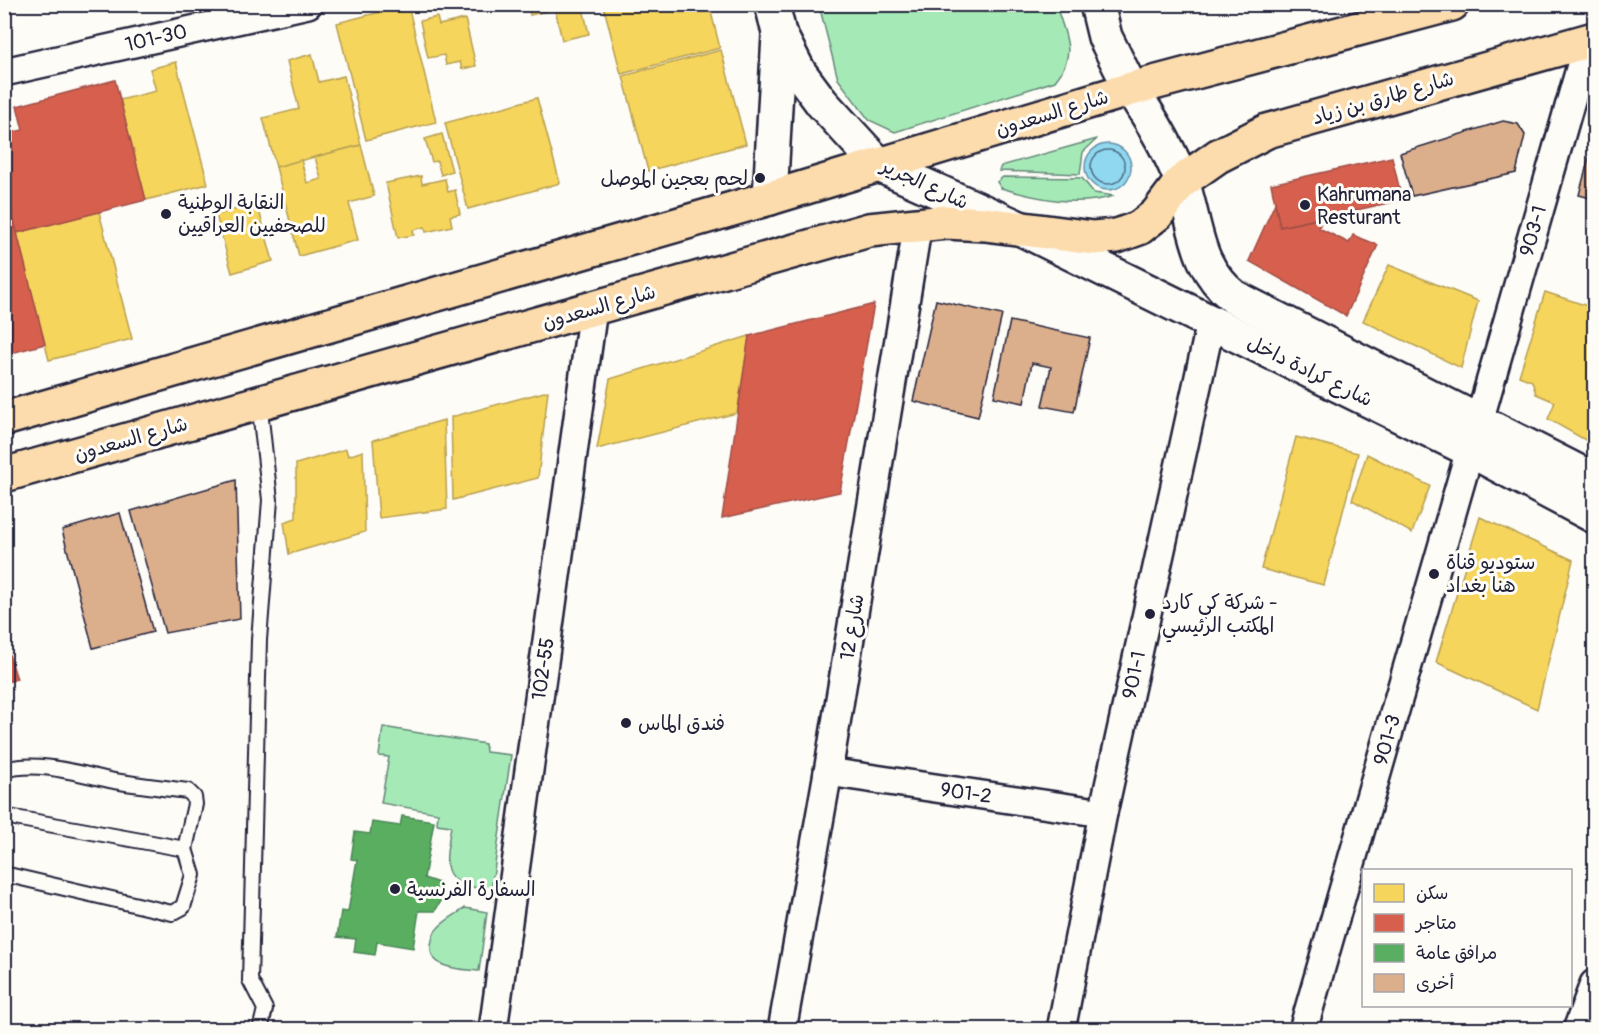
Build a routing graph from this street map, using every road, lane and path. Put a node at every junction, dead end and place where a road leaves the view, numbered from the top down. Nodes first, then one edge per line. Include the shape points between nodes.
1 (308, 4) edge
2 (1097, 4) edge
3 (1452, 4) edge
4 (776, 19) edge
5 (1591, 40) edge
6 (4, 72) edge
7 (1131, 89) junction
8 (879, 165) junction
9 (1181, 182) junction
10 (770, 198) junction
11 (918, 223) junction
12 (1024, 230) junction
13 (594, 309) junction
14 (1211, 322) junction
15 (260, 402) junction
16 (4, 419) edge
17 (1474, 436) junction
18 (4, 475) edge
19 (1594, 480) edge
20 (1594, 516) edge
21 (4, 770) edge
22 (828, 772) junction
23 (1103, 813) junction
24 (4, 816) edge
25 (186, 849) junction
26 (4, 874) edge
27 (1594, 984) edge
28 (260, 1029) edge
29 (493, 1029) edge
30 (782, 1029) edge
31 (1061, 1029) edge
32 (1303, 1029) edge
33 (1577, 1029) edge

1 - 6 street, 101-30
2 - 7 main road, شارع كرادة داخل via 1105,37
3 - 7 main road
4 - 8 main road, شارع الجرير via 799,72
4 - 10 main road, شارع الجرير
5 - 9 main road, شارع طارق بن زياد via 1267,131 1218,156
5 - 17 street, 903-1
7 - 8 main road, شارع السعدون
7 - 9 main road, شارع كرادة داخل
8 - 10 main road, شارع السعدون
8 - 12 main road, شارع الجرير
9 - 12 main road, شارع السعدون via 1157,214 1139,228 1117,236 1093,238
9 - 17 main road, شارع كرادة داخل via 1205,265 1218,285
10 - 16 main road, شارع السعدون
11 - 12 main road, شارع السعدون via 985,224
11 - 13 main road, شارع السعدون via 832,239
11 - 22 street, شارع 12
12 - 14 main road, شارع كرادة داخل
13 - 15 main road, شارع السعدون
13 - 29 street, 102-55
14 - 17 main road, شارع كرادة داخل
14 - 23 street, 901-1
15 - 18 main road, شارع السعدون
15 - 28 lane via 270,500 259,640 250,980 265,1009
17 - 19 main road, شارع كرادة داخل
17 - 20 main road, شارع كرادة داخل
17 - 32 street, 901-3
21 - 25 lane via 18,766 54,768 188,791 195,804
22 - 23 street, 901-2
22 - 30 street, شارع 12
23 - 31 street, 901-1
24 - 25 lane
25 - 26 lane via 193,875 183,906 172,913
27 - 33 street

